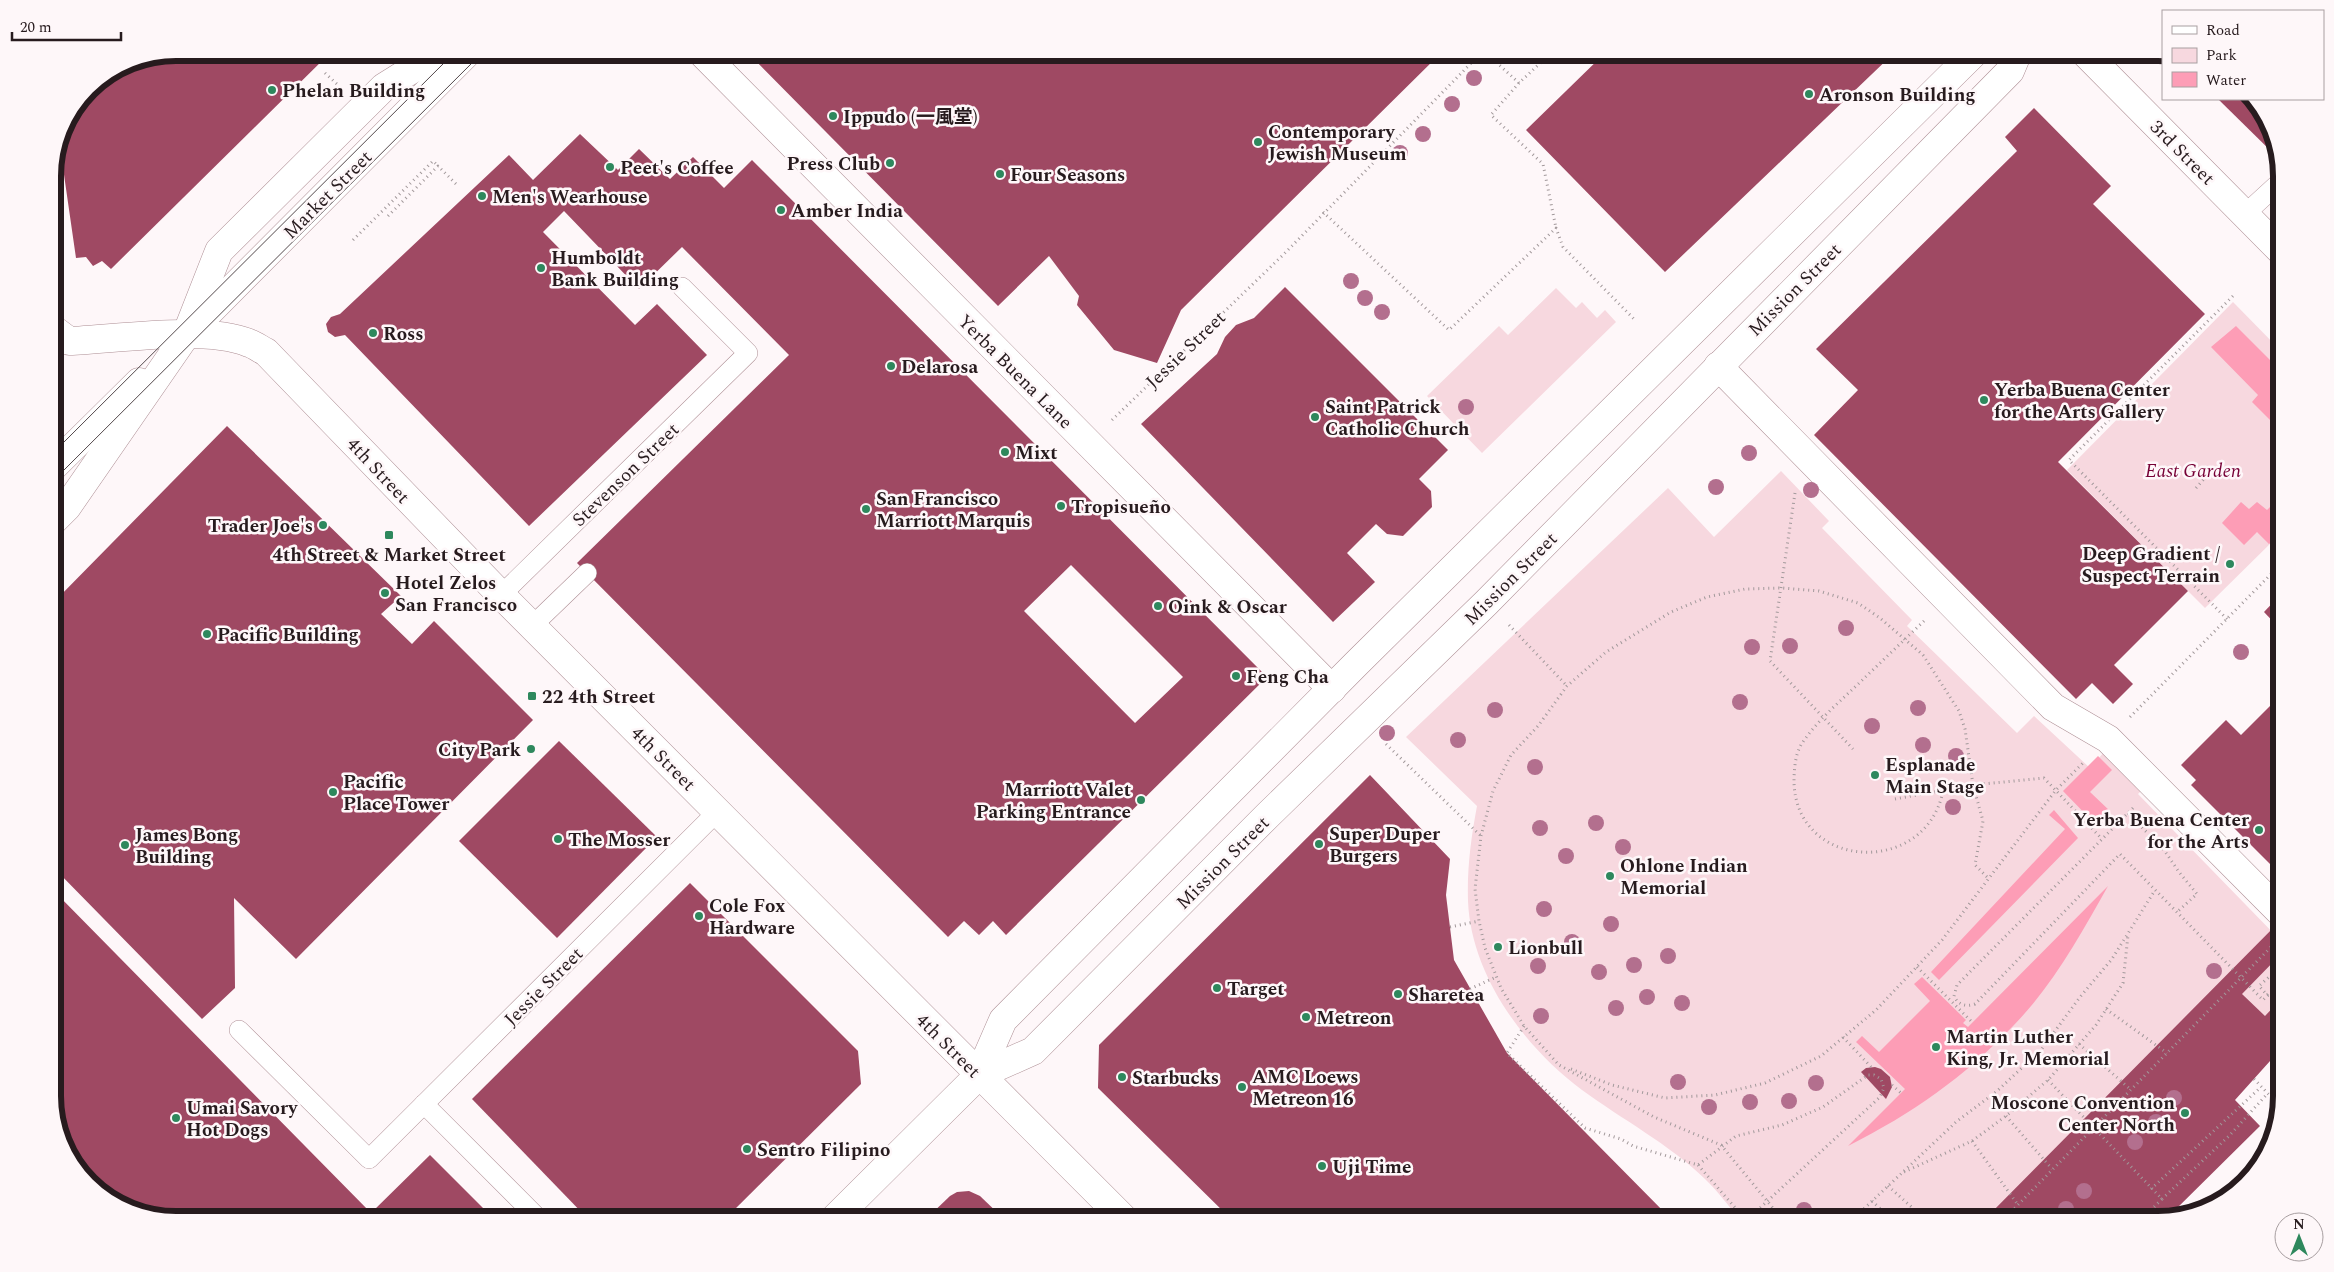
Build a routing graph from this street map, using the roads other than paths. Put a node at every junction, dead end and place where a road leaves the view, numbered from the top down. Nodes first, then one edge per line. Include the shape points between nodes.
1 (426, 61) edge
2 (459, 61) edge
3 (710, 61) edge
4 (1966, 61) edge
5 (2014, 61) edge
6 (2093, 61) edge
7 (2273, 188) edge
8 (2245, 214) junction
9 (2273, 243) edge
10 (682, 287) dead end
11 (61, 335) edge
12 (186, 335) junction
13 (1718, 366) junction
14 (61, 459) edge
15 (61, 513) edge
16 (587, 573) dead end
17 (501, 595) junction
18 (532, 626) junction
19 (1332, 689) junction
20 (717, 812) junction
21 (2273, 904) edge
22 (239, 1030) dead end
23 (979, 1075) junction
24 (424, 1104) junction
25 (530, 1211) edge
26 (843, 1211) edge
27 (1115, 1211) edge

1 - 12 street, Market Street via 384,87 220,250
2 - 12 street, Market Street
3 - 19 street, Yerba Buena Lane
4 - 19 street, Mission Street
5 - 13 street, Mission Street via 2010,70
6 - 8 street, 3rd Street
7 - 8 lane
8 - 9 street, 3rd Street
10 - 17 lane, Stevenson Street via 748,354
11 - 12 street, 4th Street via 69,341
12 - 14 street, Market Street
12 - 15 street, Market Street
12 - 17 street, 4th Street via 230,338 266,352
13 - 21 street via 2054,707 2108,739
13 - 23 street, Mission Street via 1486,603 1268,815 1033,1051
16 - 18 lane
17 - 18 street, 4th Street
18 - 20 street, 4th Street
19 - 23 street, Mission Street via 1003,1020
20 - 23 street, 4th Street
20 - 24 lane, Jessie Street
22 - 24 lane, Jessie Street via 369,1159
23 - 26 street, Mission Street
23 - 27 street, 4th Street
24 - 25 lane

